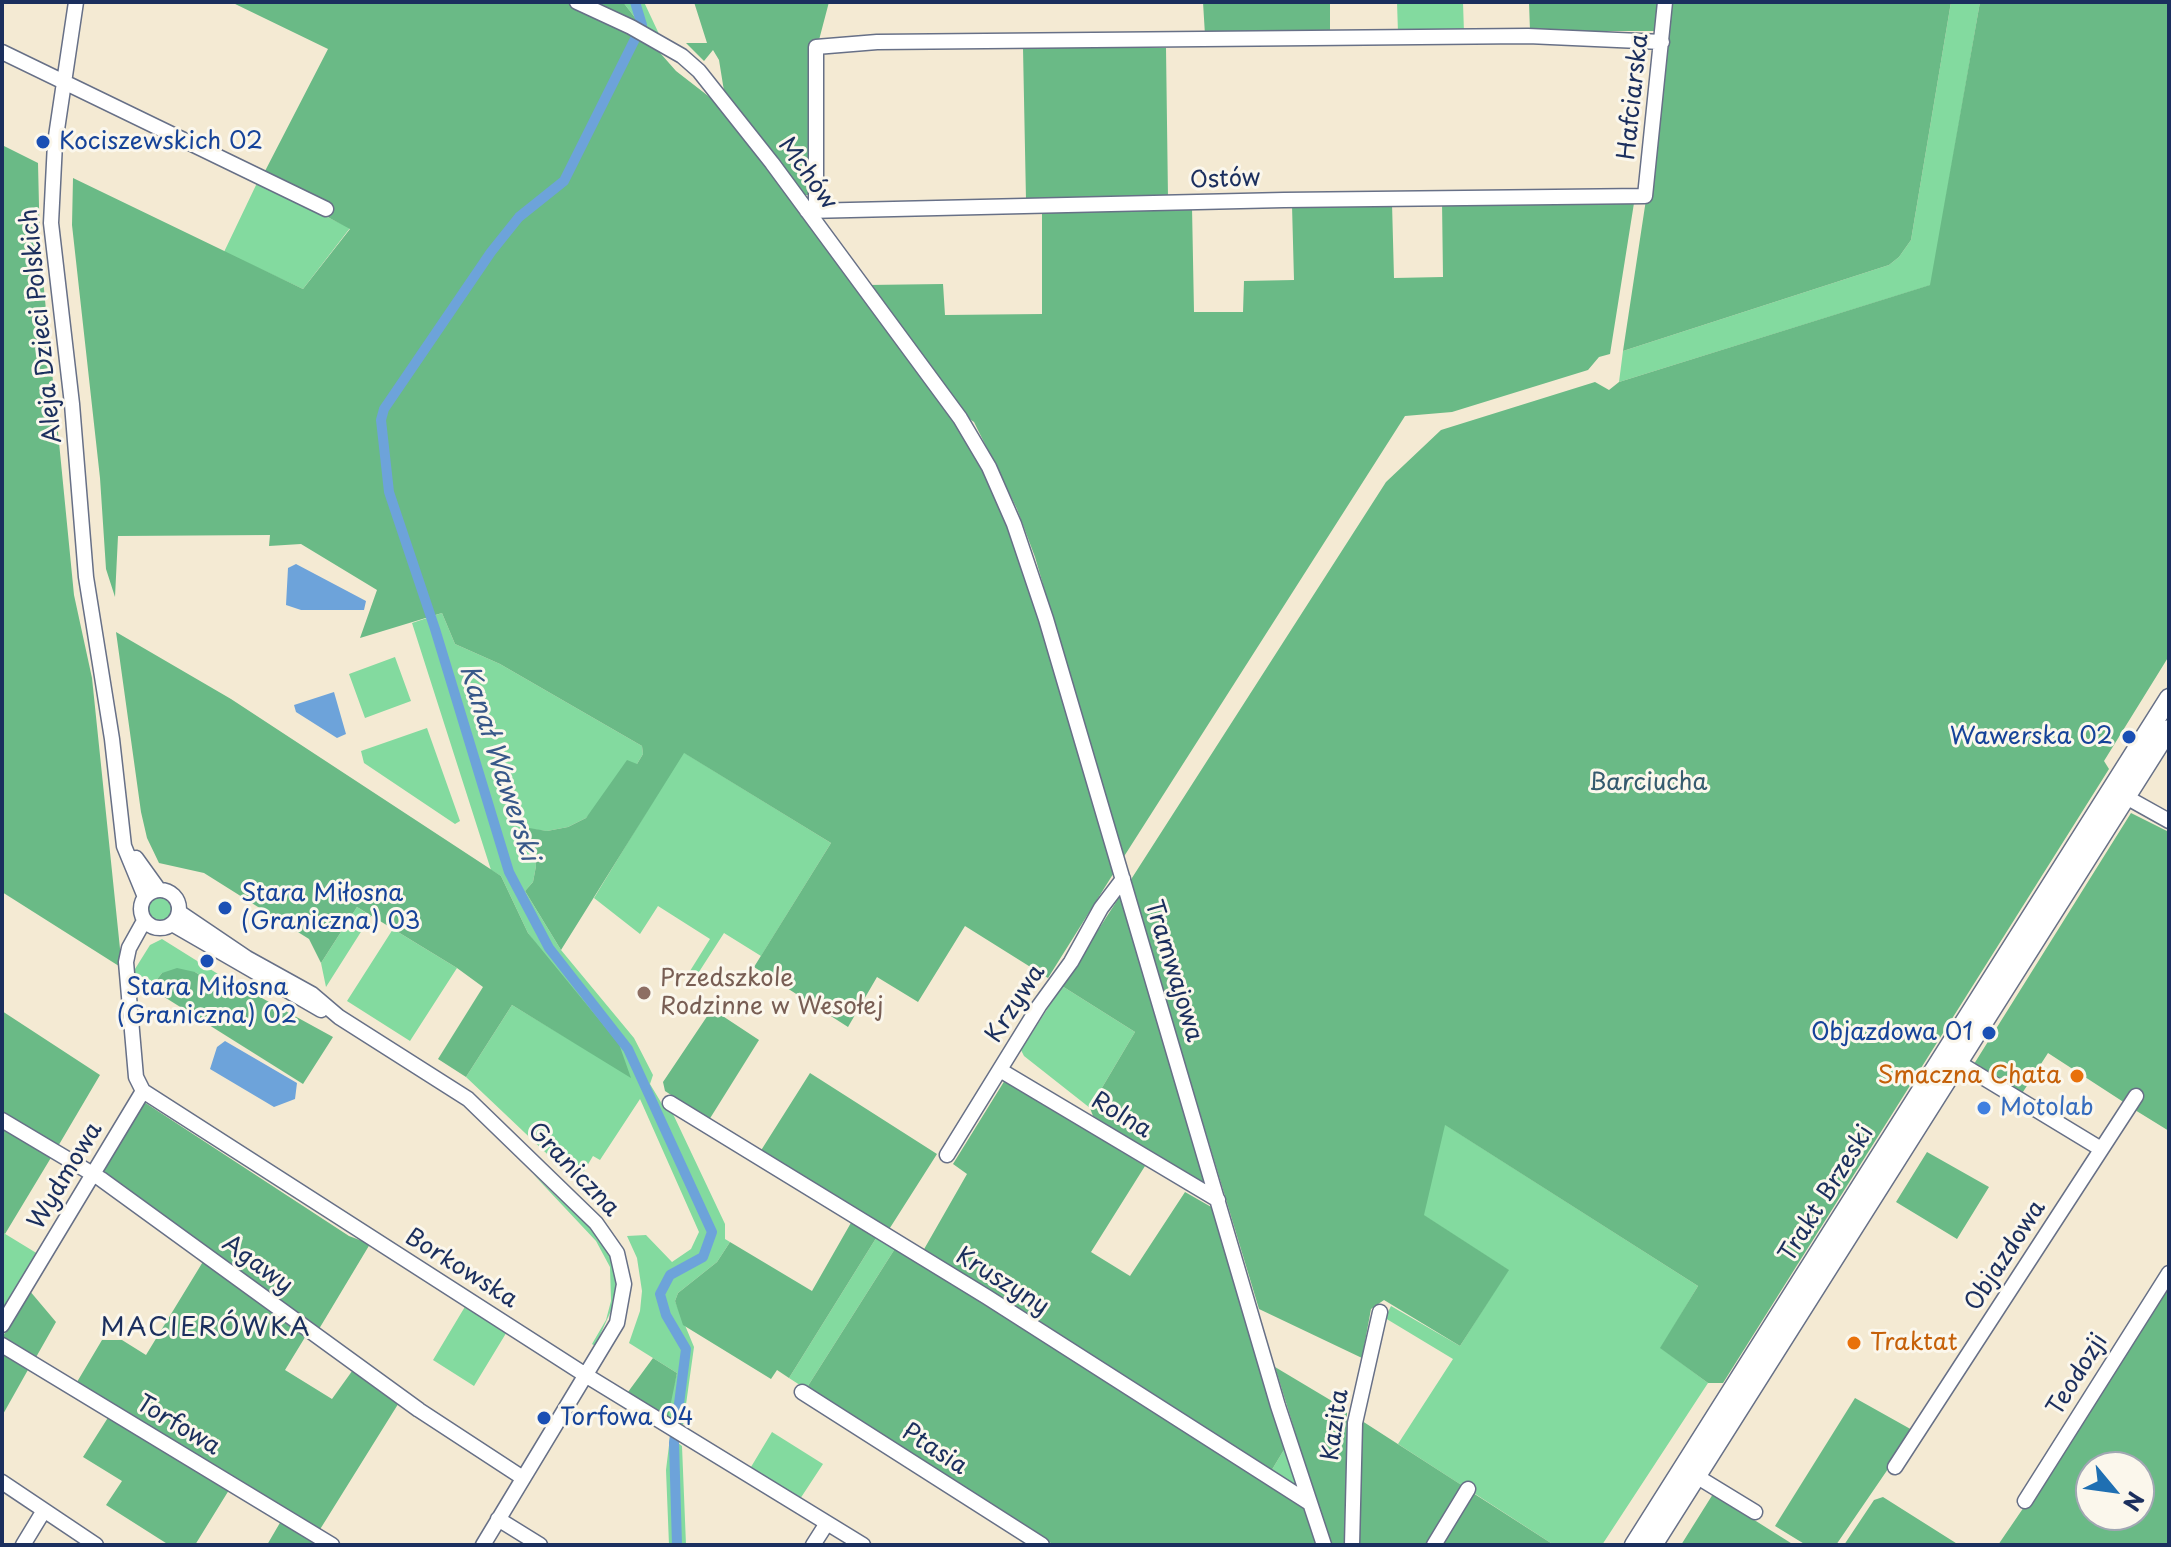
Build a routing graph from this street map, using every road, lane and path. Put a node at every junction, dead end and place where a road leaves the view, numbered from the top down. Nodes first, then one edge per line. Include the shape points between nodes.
1 (76, 2) edge
2 (577, 2) edge
3 (1665, 2) edge
4 (1662, 42) junction
5 (2, 52) edge
6 (63, 83) junction
7 (1645, 196) joint
8 (326, 209) dead end
9 (811, 211) junction
10 (960, 418) joint
11 (2169, 698) edge
12 (2169, 729) edge
13 (2119, 793) junction
14 (2169, 821) edge
15 (123, 827) junction
16 (1123, 879) junction
17 (159, 890) junction
18 (145, 897) junction
19 (176, 918) junction
20 (150, 924) junction
21 (1951, 1058) junction
22 (1000, 1070) junction
23 (143, 1091) junction
24 (2136, 1096) dead end
25 (670, 1103) dead end
26 (2, 1120) edge
27 (2101, 1149) junction
28 (947, 1155) dead end
29 (93, 1175) junction
30 (1218, 1200) junction
31 (2169, 1273) edge
32 (1380, 1312) dead end
33 (2, 1325) edge
34 (2, 1345) edge
35 (587, 1376) junction
36 (802, 1392) dead end
37 (1895, 1467) dead end
38 (1696, 1476) junction
39 (523, 1478) junction
40 (2, 1482) edge
41 (1468, 1489) dead end
42 (2025, 1501) dead end
43 (1308, 1502) junction
44 (43, 1512) junction
45 (1755, 1512) dead end
46 (498, 1519) junction
47 (827, 1523) junction
48 (88, 1543) edge
49 (23, 1545) edge
50 (332, 1545) edge
51 (483, 1545) edge
52 (540, 1545) edge
53 (813, 1545) edge
54 (863, 1545) edge
55 (1042, 1545) edge
56 (1324, 1545) edge
57 (1352, 1545) edge
58 (1434, 1545) edge
59 (1634, 1545) edge
60 (1653, 1545) edge

1 - 6 street, Aleja Dzieci Polskich
2 - 9 street, Mchów via 631,27 699,71
3 - 4 street, Hafciarska
4 - 7 street, Hafciarska
4 - 9 street via 1528,36 877,42 816,47
5 - 6 street
6 - 8 street
6 - 15 street, Aleja Dzieci Polskich via 51,223 86,577
7 - 9 street, Ostów
9 - 10 street, Mchów
10 - 16 street, Tramwajowa via 1014,524
11 - 13 main road
12 - 13 main road
13 - 14 street
13 - 21 main road, Trakt Brzeski
15 - 17 street via 139,865
15 - 18 street via 127,857
16 - 22 street, Krzywa
16 - 30 street, Tramwajowa
17 - 18 street
17 - 19 street via 174,897
18 - 20 street via 140,909
19 - 20 street
19 - 35 street, Graniczna via 309,992 479,1108 607,1236 623,1272 623,1304
20 - 23 street via 127,970 136,1077
21 - 27 street
21 - 38 main road, Trakt Brzeski
21 - 59 main road, Trakt Brzeski
22 - 28 street, Krzywa
22 - 30 street, Rolna
23 - 29 street, Wydmowa
23 - 35 street, Borkowska
24 - 27 street, Objazdowa
25 - 43 street, Kruszyny
26 - 29 street, Agawy
27 - 37 street, Objazdowa
29 - 33 street, Wydmowa
29 - 39 street, Agawy via 419,1410
30 - 43 street, Tramwajowa
31 - 42 street, Teodozji
32 - 57 street, Kazita via 1355,1423
34 - 50 street, Torfowa
35 - 39 street, Graniczna
35 - 47 street, Borkowska
36 - 55 street, Ptasia
38 - 45 street
38 - 60 main road, Trakt Brzeski
39 - 46 street, Graniczna
40 - 44 street
41 - 58 street
43 - 56 street, Tramwajowa
44 - 48 street
44 - 49 street
46 - 51 street, Graniczna
46 - 52 street
47 - 53 street
47 - 54 street, Borkowska

